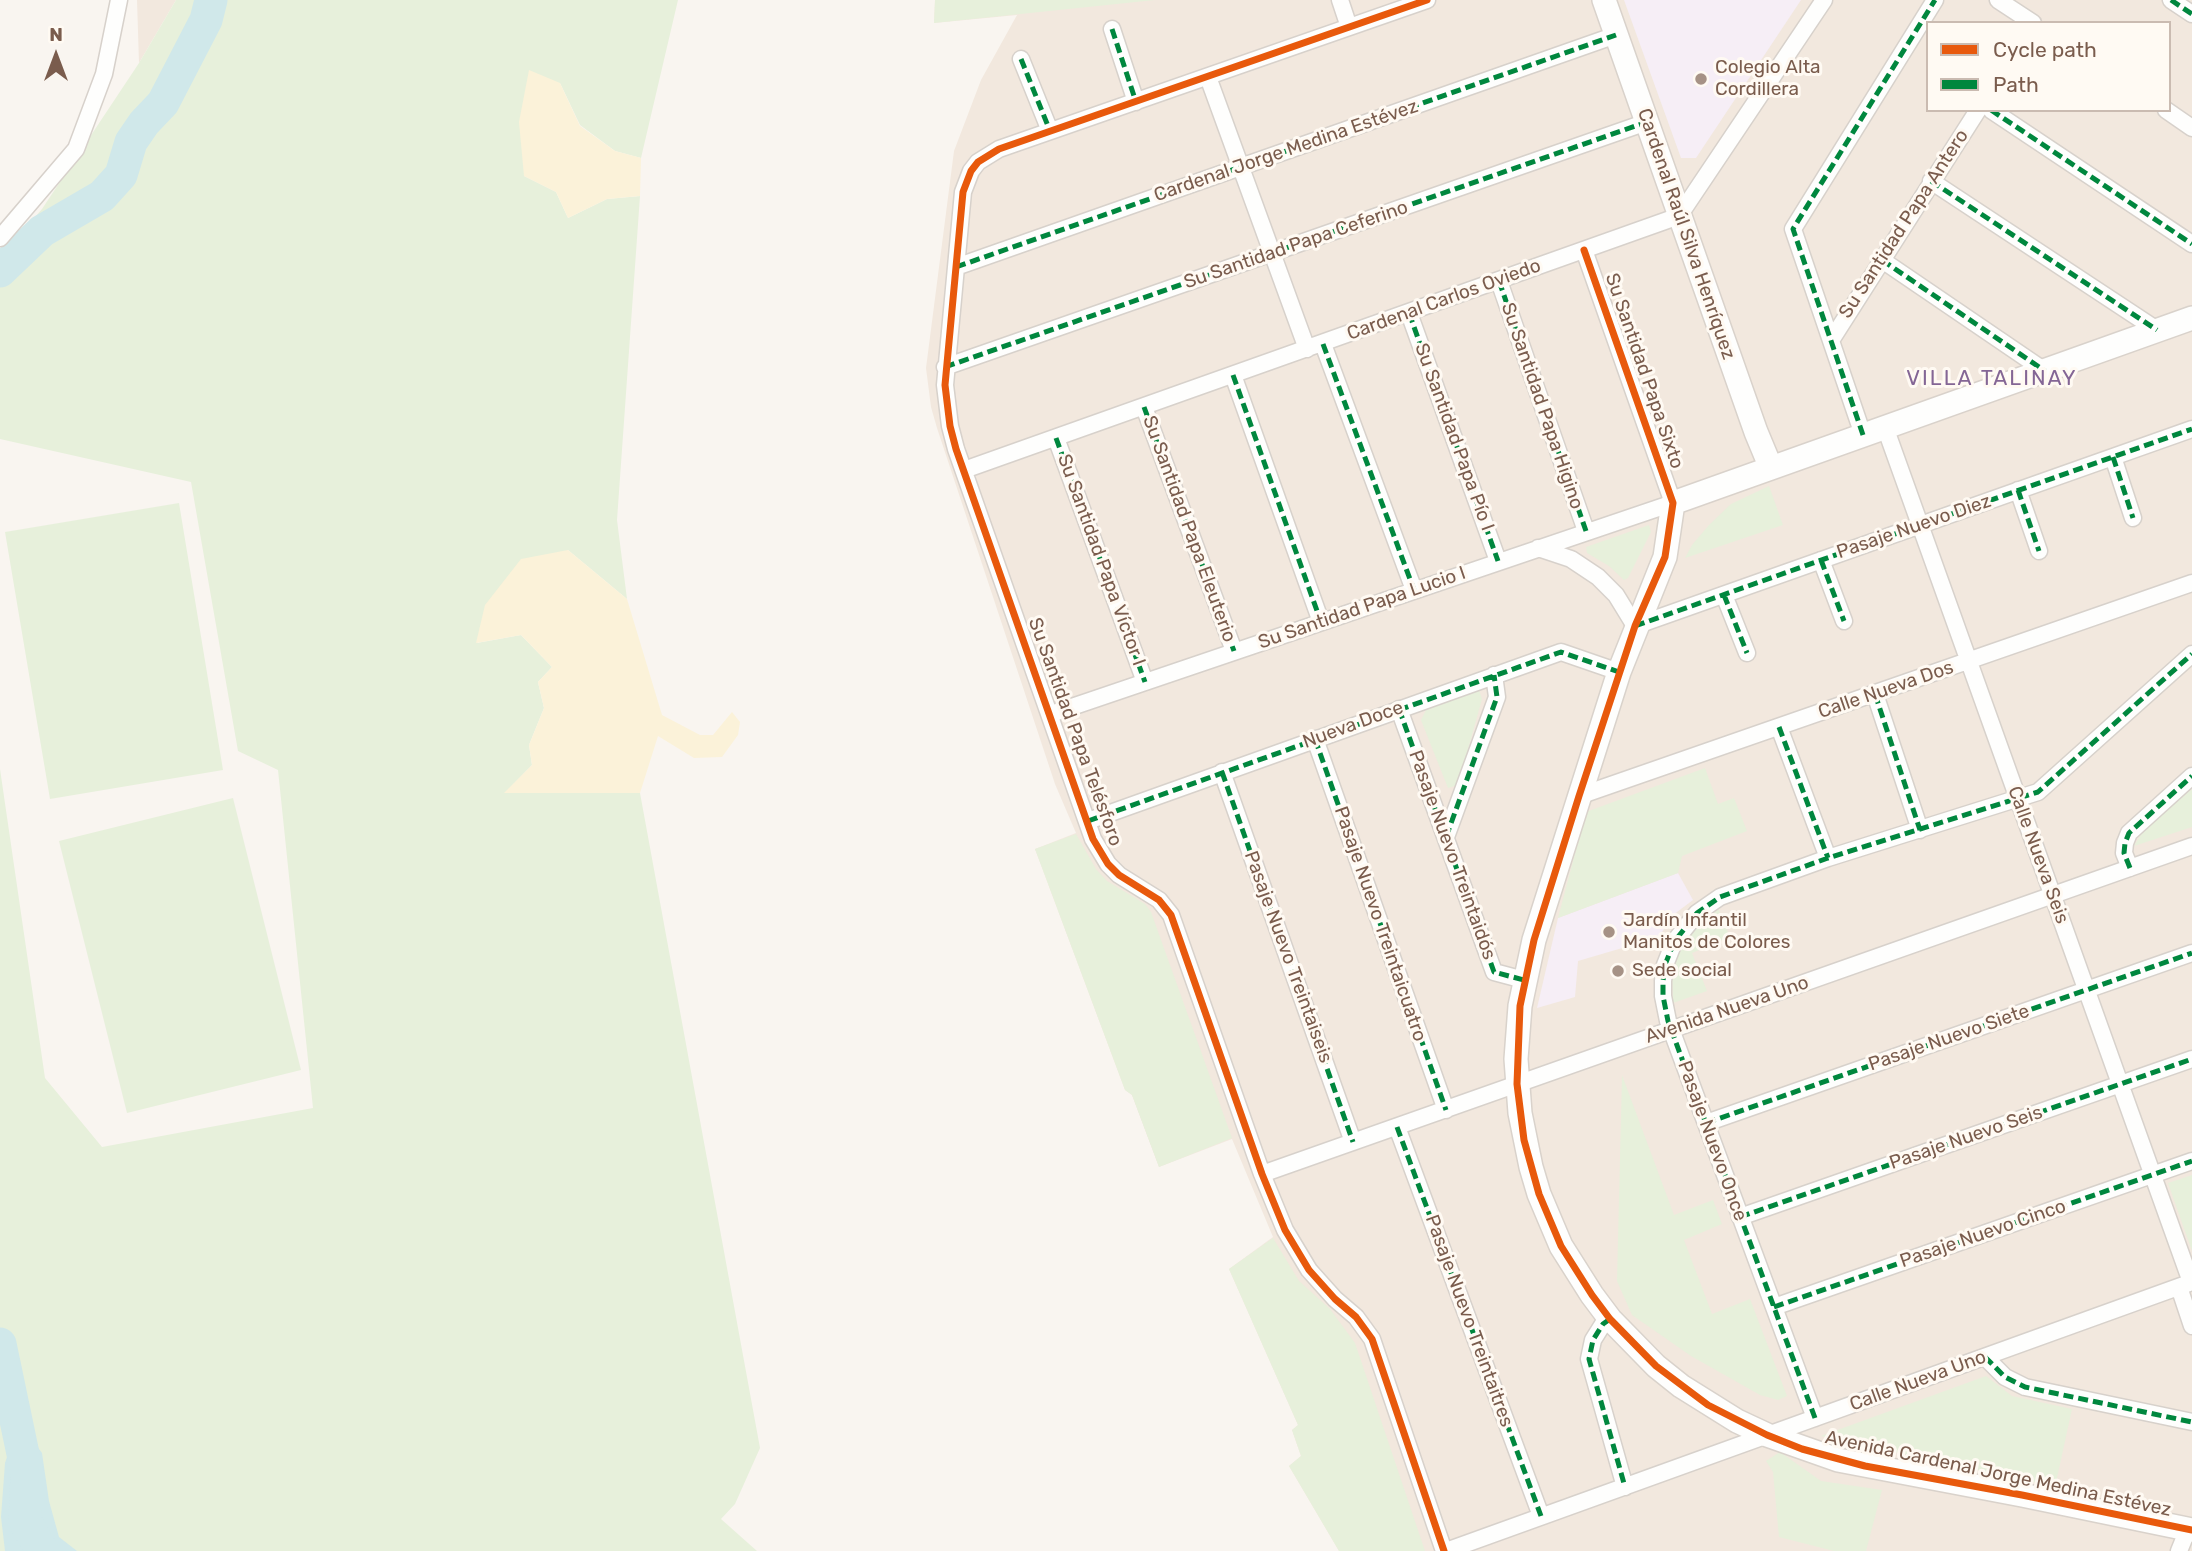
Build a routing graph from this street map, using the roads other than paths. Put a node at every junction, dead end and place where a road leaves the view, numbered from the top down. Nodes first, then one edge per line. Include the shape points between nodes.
1 (118, 0) edge
2 (1340, 0) edge
3 (1427, 0) edge
4 (1604, 0) edge
5 (1824, 0) edge
6 (1935, 0) edge
7 (1998, 0) edge
8 (2171, 0) edge
9 (2192, 14) edge
10 (2030, 21) edge
11 (1349, 27) junction
12 (1112, 29) dead end
13 (1616, 35) junction
14 (1021, 59) dead end
15 (1208, 77) junction
16 (1136, 102) junction
17 (1977, 112) edge
18 (1994, 112) edge
19 (2169, 112) edge
20 (1647, 122) junction
21 (2192, 128) edge
22 (1050, 131) junction
23 (1241, 167) junction
24 (1931, 181) junction
25 (1679, 216) junction
26 (0, 238) edge
27 (2192, 244) edge
28 (1584, 250) junction
29 (1272, 253) junction
30 (1882, 260) junction
31 (956, 267) junction
32 (1499, 281) junction
33 (1409, 313) junction
34 (2192, 318) edge
35 (2157, 330) junction
36 (1832, 339) junction
37 (1315, 346) junction
38 (945, 367) junction
39 (2045, 371) junction
40 (1233, 375) junction
41 (1144, 407) junction
42 (1885, 427) junction
43 (2192, 429) edge
44 (1863, 435) junction
45 (1056, 438) junction
46 (2113, 457) junction
47 (1771, 468) junction
48 (964, 470) junction
49 (2018, 490) junction
50 (1673, 503) junction
51 (2133, 518) dead end
52 (1920, 525) junction
53 (1586, 531) junction
54 (1538, 548) junction
55 (2039, 551) dead end
56 (1821, 560) junction
57 (1499, 561) junction
58 (2192, 583) edge
59 (1414, 590) junction
60 (1724, 595) junction
61 (1844, 621) dead end
62 (1321, 622) junction
63 (1635, 626) junction
64 (1234, 651) junction
65 (1747, 653) dead end
66 (2192, 654) edge
67 (1969, 661) junction
68 (1619, 672) junction
69 (1494, 675) junction
70 (1145, 681) junction
71 (1875, 694) junction
72 (1399, 709) junction
73 (1051, 714) junction
74 (1779, 727) junction
75 (1315, 739) junction
76 (1222, 772) junction
77 (2192, 776) edge
78 (1579, 796) junction
79 (2018, 799) junction
80 (1088, 821) junction
81 (1920, 830) junction
82 (1446, 837) junction
83 (2192, 846) edge
84 (1828, 858) junction
85 (2130, 868) junction
86 (2053, 895) junction
87 (2192, 953) edge
88 (1524, 980) junction
89 (2087, 990) junction
90 (1671, 1030) junction
91 (2192, 1059) edge
92 (1517, 1084) junction
93 (2120, 1084) junction
94 (1446, 1110) junction
95 (1706, 1123) junction
96 (1396, 1127) junction
97 (1353, 1142) junction
98 (2192, 1161) edge
99 (1262, 1174) junction
100 (2152, 1175) junction
101 (1740, 1217) junction
102 (2187, 1284) edge
103 (1774, 1307) junction
104 (1610, 1318) junction
105 (2192, 1326) edge
106 (1985, 1357) junction
107 (1815, 1418) junction
108 (2192, 1422) edge
109 (1767, 1435) junction
110 (1625, 1487) junction
111 (1541, 1516) junction
112 (2190, 1530) edge
113 (1445, 1551) edge
114 (2179, 1551) edge

1 - 26 street via 104,74 76,149
2 - 11 street
3 - 11 street, Su Santidad Papa Telésforo
4 - 13 street, Cardenal Raúl Silva Henríquez
5 - 25 street
6 - 36 street via 1793,229
7 - 10 street
8 - 9 street
11 - 15 street, Su Santidad Papa Telésforo
12 - 16 street
13 - 20 street, Cardenal Raúl Silva Henríquez
13 - 23 street, Cardenal Jorge Medina Estévez
14 - 22 street
15 - 16 street, Su Santidad Papa Telésforo
15 - 23 street
16 - 22 street, Su Santidad Papa Telésforo
17 - 24 street, Su Santidad Papa Antero
18 - 27 street
19 - 21 street
20 - 25 street, Cardenal Raúl Silva Henríquez
20 - 29 street, Su Santidad Papa Ceferino
22 - 31 street, Su Santidad Papa Telésforo via 999,149 978,162 966,181
23 - 29 street
23 - 31 street, Cardenal Jorge Medina Estévez
24 - 30 street, Su Santidad Papa Antero
24 - 35 street
25 - 28 street, Cardenal Carlos Oviedo
25 - 47 street, Cardenal Raúl Silva Henríquez
28 - 32 street, Cardenal Carlos Oviedo
28 - 50 street, Su Santidad Papa Sixto
29 - 37 street
29 - 38 street, Su Santidad Papa Ceferino
30 - 36 street, Su Santidad Papa Antero
30 - 39 street
31 - 38 street, Su Santidad Papa Telésforo
32 - 33 street, Cardenal Carlos Oviedo
32 - 53 street, Su Santidad Papa Higino
33 - 37 street, Cardenal Carlos Oviedo
33 - 57 street, Su Santidad Papa Pío I
34 - 35 street
35 - 39 street
36 - 44 street
37 - 40 street, Cardenal Carlos Oviedo
37 - 59 street
38 - 48 street, Su Santidad Papa Telésforo via 950,426
39 - 42 street
40 - 41 street, Cardenal Carlos Oviedo
40 - 62 street
41 - 45 street, Cardenal Carlos Oviedo
41 - 64 street, Su Santidad Papa Eleuterio
42 - 44 street
42 - 52 street, Calle Nueva Seis
43 - 46 street, Pasaje Nuevo Diez
44 - 47 street
45 - 48 street, Cardenal Carlos Oviedo
45 - 70 street, Su Santidad Papa Víctor I
46 - 49 street, Pasaje Nuevo Diez
46 - 51 street
47 - 50 street
48 - 73 street, Su Santidad Papa Telésforo
49 - 52 street, Pasaje Nuevo Diez
49 - 55 street
50 - 53 street, Su Santidad Papa Lucio I
50 - 63 street, Avenida Cardenal Jorge Medina Estévez via 1665,557
52 - 56 street, Pasaje Nuevo Diez
52 - 67 street, Calle Nueva Seis
53 - 54 street, Su Santidad Papa Lucio I
54 - 57 street, Su Santidad Papa Lucio I
54 - 63 street via 1571,559 1598,577 1616,595
56 - 60 street, Pasaje Nuevo Diez
56 - 61 street
57 - 59 street, Su Santidad Papa Lucio I
58 - 67 street, Calle Nueva Dos
59 - 62 street, Su Santidad Papa Lucio I
60 - 63 street, Pasaje Nuevo Diez
60 - 65 street
62 - 64 street, Su Santidad Papa Lucio I
63 - 68 street, Avenida Cardenal Jorge Medina Estévez
64 - 70 street, Su Santidad Papa Lucio I
66 - 79 street, Pasaje Nuevo Once via 2038,792
67 - 71 street, Calle Nueva Dos
67 - 79 street, Calle Nueva Seis
68 - 69 street, Nueva Doce via 1561,652
68 - 78 street, Avenida Cardenal Jorge Medina Estévez
69 - 72 street, Nueva Doce
69 - 82 street via 1497,697
70 - 73 street, Su Santidad Papa Lucio I
71 - 74 street, Calle Nueva Dos
71 - 81 street
72 - 75 street, Nueva Doce
72 - 82 street, Pasaje Nuevo Treintaidós
73 - 80 street, Su Santidad Papa Telésforo
74 - 78 street, Calle Nueva Dos
74 - 84 street
75 - 76 street, Nueva Doce
75 - 94 street, Pasaje Nuevo Treintaicuatro
76 - 80 street, Nueva Doce
76 - 97 street, Pasaje Nuevo Treintaiseis
77 - 85 street via 2129,833 2124,853
78 - 88 street, Avenida Cardenal Jorge Medina Estévez
79 - 81 street, Pasaje Nuevo Once
79 - 86 street, Calle Nueva Seis
80 - 99 street, Su Santidad Papa Telésforo via 1108,864 1130,884 1159,900 1171,915
81 - 84 street, Pasaje Nuevo Once
82 - 88 street, Pasaje Nuevo Treintaidós via 1494,972
83 - 85 street, Avenida Nueva Uno
84 - 90 street, Pasaje Nuevo Once via 1720,897 1687,923 1670,950 1662,981
85 - 86 street, Avenida Nueva Uno
86 - 89 street, Calle Nueva Seis
86 - 90 street, Avenida Nueva Uno
87 - 89 street, Pasaje Nuevo Siete
88 - 92 street, Avenida Cardenal Jorge Medina Estévez
89 - 93 street, Calle Nueva Seis
89 - 95 street, Pasaje Nuevo Siete
90 - 92 street, Avenida Nueva Uno
90 - 95 street, Pasaje Nuevo Once
91 - 93 street, Pasaje Nuevo Seis
92 - 94 street, Avenida Nueva Uno
92 - 104 street, Avenida Cardenal Jorge Medina Estévez via 1524,1140 1544,1207 1561,1246
93 - 100 street, Calle Nueva Seis
93 - 101 street, Pasaje Nuevo Seis
94 - 96 street, Avenida Nueva Uno
95 - 101 street, Pasaje Nuevo Once
96 - 97 street, Avenida Nueva Uno
96 - 111 street, Pasaje Nuevo Treintaitres
97 - 99 street, Avenida Nueva Uno
98 - 100 street, Pasaje Nuevo Cinco
99 - 113 street, Su Santidad Papa Telésforo via 1296,1251 1372,1339
100 - 102 street, Calle Nueva Seis
100 - 103 street, Pasaje Nuevo Cinco
101 - 103 street, Pasaje Nuevo Once
102 - 105 street, Calle Nueva Seis
102 - 106 street, Calle Nueva Uno
103 - 107 street, Pasaje Nuevo Once
104 - 109 street, Avenida Cardenal Jorge Medina Estévez via 1681,1386
104 - 110 street via 1593,1340 1589,1359
106 - 107 street, Calle Nueva Uno
106 - 108 street via 2005,1377 2025,1387
107 - 109 street, Calle Nueva Uno
109 - 110 street, Calle Nueva Uno
109 - 112 street, Avenida Cardenal Jorge Medina Estévez via 1865,1466
110 - 111 street, Calle Nueva Uno
111 - 113 street, Calle Nueva Uno
112 - 114 street

